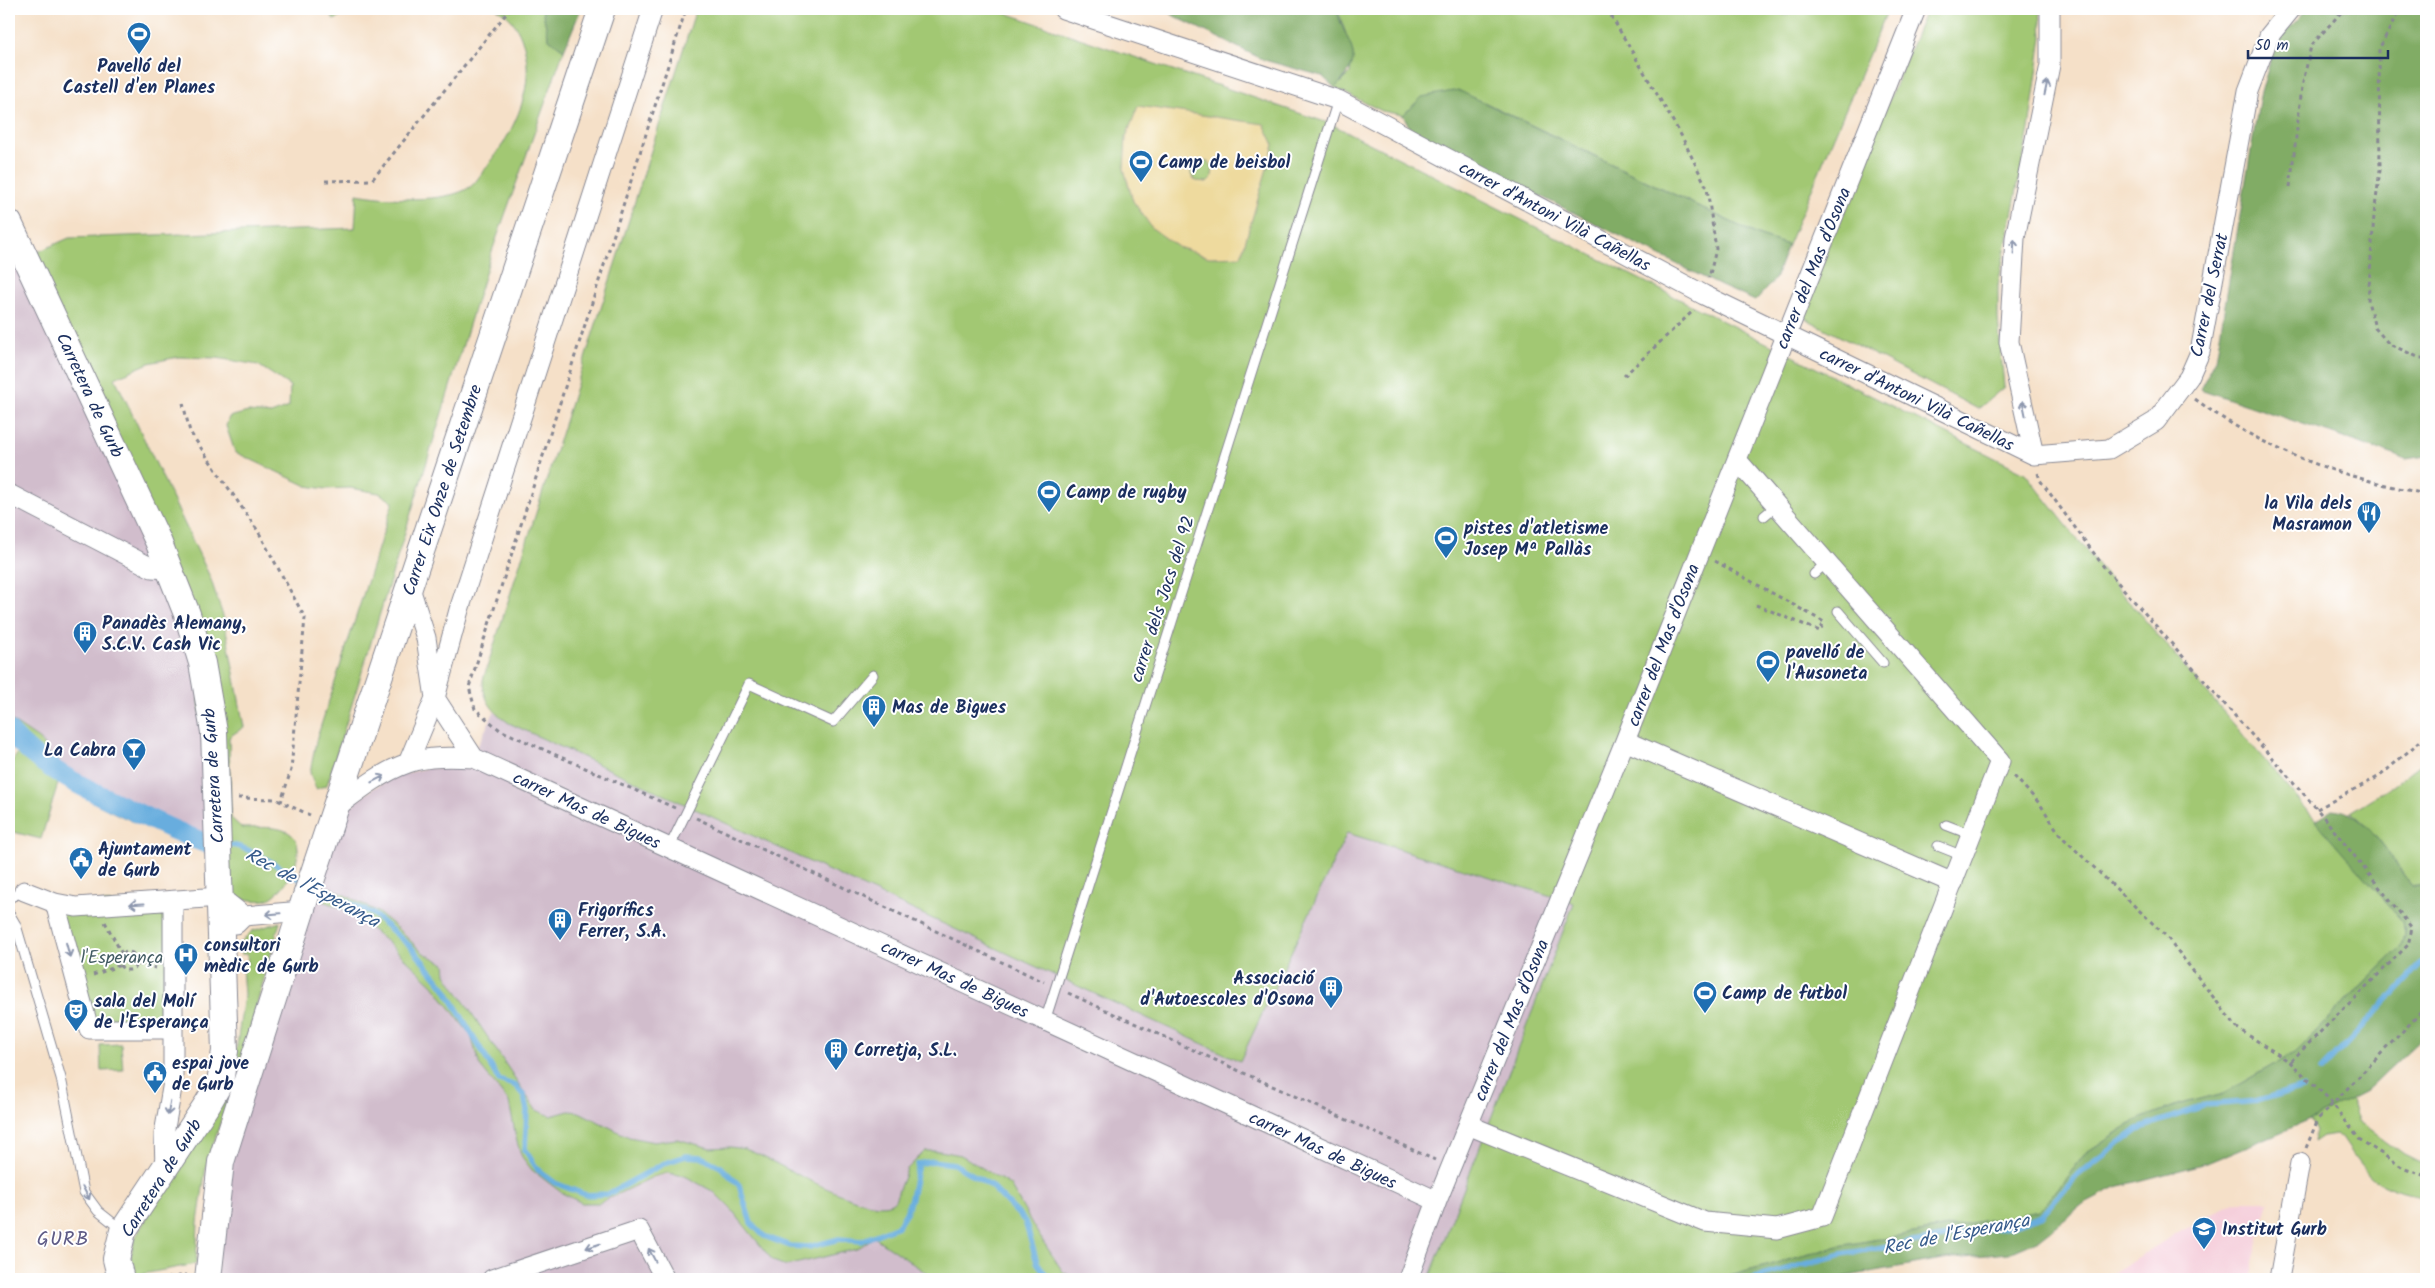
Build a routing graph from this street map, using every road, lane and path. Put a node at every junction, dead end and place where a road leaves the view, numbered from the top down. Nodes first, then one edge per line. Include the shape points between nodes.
1 (510, 9) edge
2 (602, 9) edge
3 (616, 9) edge
4 (653, 9) edge
5 (1063, 9) edge
6 (1607, 9) edge
7 (1916, 9) edge
8 (2050, 9) edge
9 (2292, 9) edge
10 (2344, 9) edge
11 (2404, 9) edge
12 (1338, 100) junction
13 (568, 112) junction
14 (324, 181) dead end
15 (2290, 187) dead end
16 (9, 224) edge
17 (1704, 294) junction
18 (1683, 321) dead end
19 (1786, 336) junction
20 (2426, 358) edge
21 (1624, 376) dead end
22 (2180, 389) junction
23 (183, 403) dead end
24 (2034, 455) junction
25 (1737, 460) junction
26 (9, 494) edge
27 (2426, 494) edge
28 (1699, 552) junction
29 (169, 570) junction
30 (410, 588) junction
31 (1756, 605) dead end
32 (1838, 611) dead end
33 (456, 628) junction
34 (426, 638) junction
35 (1883, 663) dead end
36 (873, 675) dead end
37 (435, 698) junction
38 (2426, 736) edge
39 (1625, 741) junction
40 (474, 758) junction
41 (2000, 761) junction
42 (408, 763) junction
43 (217, 798) junction
44 (281, 802) junction
45 (2317, 809) junction
46 (335, 814) junction
47 (1946, 825) dead end
48 (1972, 835) junction
49 (1938, 846) dead end
50 (669, 848) junction
51 (1963, 856) junction
52 (1953, 883) junction
53 (16, 894) edge
54 (220, 897) junction
55 (173, 902) junction
56 (55, 903) junction
57 (304, 905) junction
58 (9, 913) edge
59 (244, 916) junction
60 (112, 918) dead end
61 (222, 938) junction
62 (122, 954) junction
63 (120, 965) junction
64 (88, 976) dead end
65 (2426, 1007) edge
66 (1045, 1021) junction
67 (173, 1029) junction
68 (2290, 1062) junction
69 (2333, 1104) junction
70 (1468, 1125) junction
71 (2300, 1163) joint
72 (164, 1168) junction
73 (2426, 1176) edge
74 (1437, 1201) junction
75 (123, 1231) junction
76 (202, 1276) edge
77 (121, 1279) edge
78 (161, 1279) edge
79 (492, 1279) edge
80 (665, 1279) edge
81 (1408, 1279) edge
82 (2279, 1279) edge

1 - 14 path via 372,180
2 - 13 street, Carrer Eix Onze de Setembre
3 - 13 street, Carrer Eix Onze de Setembre
4 - 33 street
5 - 12 street, carrer d'Antoni Vilà Cañellas
6 - 17 path via 1681,135 1707,188 1716,248
7 - 19 street, carrer del Mas d'Osona
24 -> 8 street via 2009,342 2015,238 2050,65
9 - 22 street, Carrer del Serrat via 2269,36 2248,92 2200,352
10 - 15 path via 2311,46 2302,87
11 - 20 path via 2397,15 2379,50 2380,170 2368,301 2375,328 2389,344
12 - 17 street, carrer d'Antoni Vilà Cañellas
12 - 66 lane, carrer dels Jocs del 92
13 - 30 street, Carrer Eix Onze de Setembre
16 - 29 street, Carretera de Gurb
17 - 19 street, carrer d'Antoni Vilà Cañellas
18 - 21 path
19 - 24 street, carrer d'Antoni Vilà Cañellas
19 - 25 street, carrer del Mas d'Osona
22 - 24 street, Carrer del Serrat via 2156,421 2109,449
22 - 27 path via 2241,431 2324,469
23 - 44 path via 190,432 258,531 305,618 291,770
24 - 45 path via 2040,480 2104,567
25 - 28 street, carrer del Mas d'Osona
25 - 41 street via 1770,510 1820,568
26 - 29 street via 152,568
28 - 31 path via 1824,622 1820,631
28 - 39 street, carrer del Mas d'Osona
29 - 43 street, Carretera de Gurb via 202,663 214,732
30 - 34 street
30 - 46 street, Carrer Eix Onze de Setembre
32 - 35 lane
33 - 34 street via 444,639
33 - 37 street
34 - 37 street
36 - 50 lane via 833,722 749,684
37 - 40 street
37 - 42 street
38 - 45 path via 2380,776
39 - 52 street
39 - 70 street, carrer del Mas d'Osona
40 - 42 street, carrer Mas de Bigues via 450,757
40 - 50 street, carrer Mas de Bigues
41 - 48 street
41 - 68 path via 2040,804 2060,836 2168,937 2237,1028
46 -> 42 street, carrer Mas de Bigues via 366,785
43 - 44 path via 275,799
43 - 54 street, Carretera de Gurb
44 - 46 path via 301,812
45 - 68 path via 2412,928 2408,945
46 - 57 street, Carrer Eix Onze de Setembre
47 - 48 lane
48 - 51 street
49 - 51 lane
50 - 66 street, carrer Mas de Bigues
51 - 52 street
52 - 70 street via 1822,1217 1777,1229 1705,1222
53 - 56 street
54 - 55 street
54 - 59 street
54 - 61 street, Carretera de Gurb
55 -> 56 street via 76,907
55 - 67 street
56 -> 67 street via 89,1029
57 -> 59 street
57 - 76 street, Carrer Eix Onze de Setembre via 221,1162
58 -> 75 lane via 16,925 61,1078 84,1192 98,1211
59 - 61 street
60 - 62 path via 103,918
61 - 72 street, Carretera de Gurb via 225,1051 220,1082
62 - 63 path
62 - 63 path via 133,954 137,964 131,970
63 - 64 path
65 - 69 path
66 - 74 street, carrer Mas de Bigues
67 -> 72 street via 173,1082 164,1134
68 - 69 path
69 - 71 path via 2318,1119
69 - 73 path via 2359,1139 2405,1169
70 - 74 street, carrer del Mas d'Osona
71 - 82 street
72 - 75 street, Carretera de Gurb
74 - 81 street, carrer del Mas d'Osona
75 - 77 street, Carretera de Gurb via 116,1259
76 - 78 path
80 -> 79 street via 639,1230

